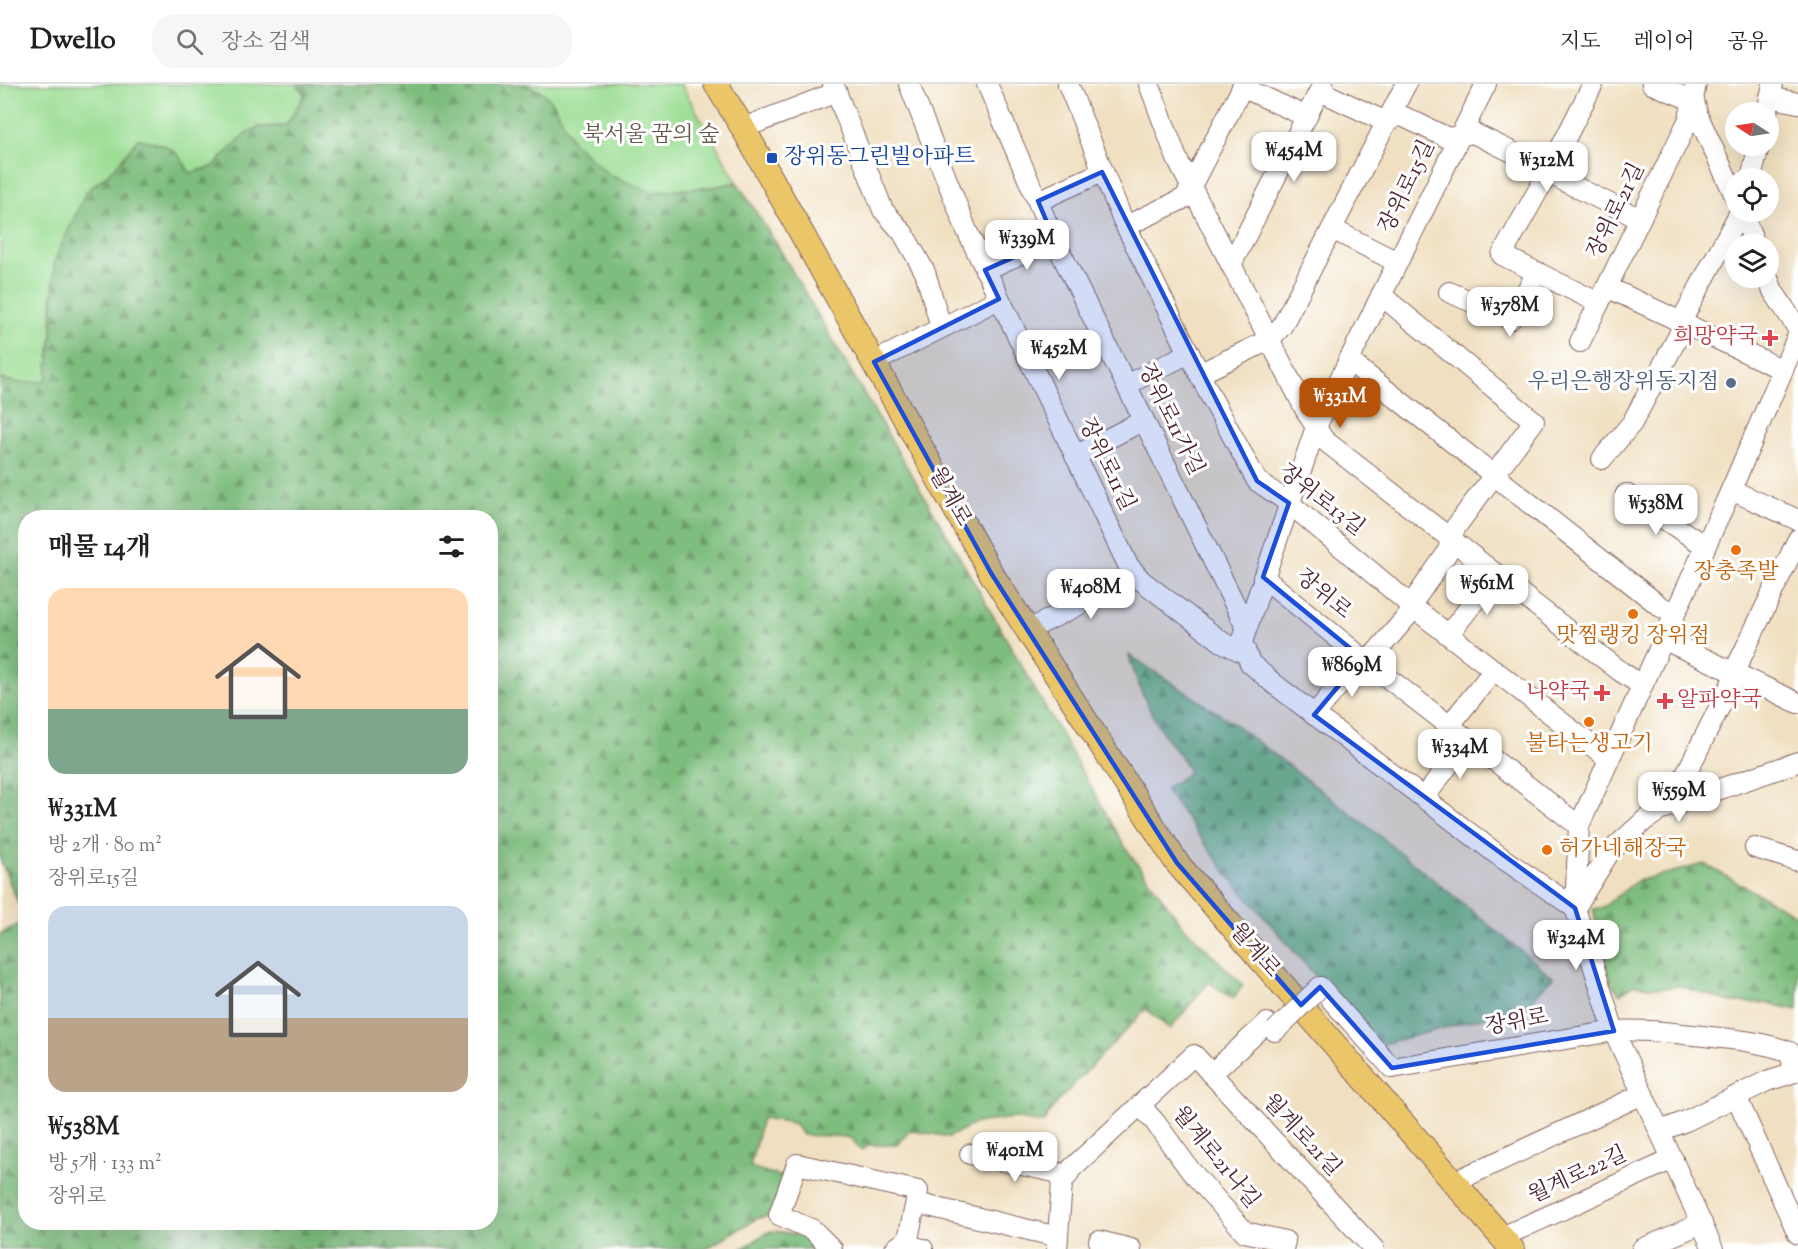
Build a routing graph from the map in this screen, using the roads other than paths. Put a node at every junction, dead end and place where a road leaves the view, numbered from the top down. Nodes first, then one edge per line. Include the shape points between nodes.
1 (716, 84) edge
2 (909, 84) edge
3 (987, 84) edge
4 (1068, 84) edge
5 (1149, 84) edge
6 (1406, 84) edge
7 (1486, 84) edge
8 (1593, 84) edge
9 (1652, 84) edge
10 (1243, 86) edge
11 (835, 88) edge
12 (1322, 88) edge
13 (1695, 92) edge
14 (1770, 98) edge
15 (1798, 103) edge
16 (1307, 117) junction
17 (1386, 122) junction
18 (743, 128) junction
19 (1461, 134) junction
20 (1549, 171) junction
21 (1102, 172) junction
22 (1725, 174) edge
23 (1192, 187) junction
24 (1038, 201) junction
25 (1640, 219) junction
26 (1736, 222) edge
27 (1126, 226) junction
28 (1332, 229) junction
29 (1054, 239) junction
30 (1397, 262) junction
31 (1231, 265) junction
32 (985, 270) junction
33 (1537, 272) junction
34 (1772, 288) edge
35 (1449, 292) dead end
36 (1381, 295) junction
37 (1603, 295) junction
38 (999, 299) junction
39 (1683, 322) junction
40 (941, 327) junction
41 (1798, 328) edge
42 (1798, 335) edge
43 (1269, 340) junction
44 (1580, 342) dead end
45 (1189, 353) junction
46 (1348, 360) junction
47 (874, 362) junction
48 (1783, 369) junction
49 (1199, 374) junction
50 (1126, 385) junction
51 (1144, 420) junction
52 (1316, 427) junction
53 (1075, 456) junction
54 (1602, 459) dead end
55 (1494, 476) junction
56 (1731, 490) junction
57 (1626, 494) dead end
58 (1289, 503) junction
59 (1798, 520) edge
60 (1451, 539) junction
61 (1798, 539) edge
62 (1705, 546) junction
63 (1496, 574) junction
64 (1137, 576) junction
65 (1263, 577) junction
66 (1411, 605) junction
67 (1675, 613) junction
68 (1246, 627) junction
69 (1028, 630) junction
70 (1448, 635) junction
71 (1663, 639) junction
72 (1246, 654) junction
73 (1362, 658) junction
74 (1494, 670) junction
75 (1736, 674) junction
76 (1641, 685) junction
77 (1798, 702) edge
78 (1314, 715) junction
79 (1449, 726) junction
80 (1467, 740) junction
81 (1609, 759) junction
82 (1798, 762) edge
83 (1424, 798) junction
84 (1670, 806) junction
85 (1579, 826) junction
86 (1755, 848) dead end
87 (1798, 861) edge
88 (1575, 908) junction
89 (1614, 1031) junction
90 (1796, 1072) edge
91 (1211, 1074) junction
92 (1643, 1094) junction
93 (1736, 1096) junction
94 (1140, 1105) junction
95 (1660, 1131) junction
96 (970, 1154) dead end
97 (1673, 1159) junction
98 (1068, 1175) junction
99 (1454, 1182) junction
100 (916, 1203) junction
101 (1702, 1223) junction
102 (1798, 1234) edge
103 (1099, 1241) dead end
104 (1057, 1243) edge
105 (1507, 1243) edge
106 (899, 1246) edge
107 (832, 1249) edge
108 (923, 1249) edge
109 (1131, 1249) edge
110 (1283, 1249) edge
111 (1374, 1249) edge
112 (1642, 1249) edge
113 (1713, 1249) edge

1 - 18 main road, 월계로
2 - 32 street, 장위로11길
3 - 24 street, 장위로11가길
4 - 21 street, 장위로13길
5 - 23 street via 1177,159
6 - 17 street
7 - 19 street, 장위로15길
8 - 20 street
9 - 13 street
10 - 16 street
10 - 23 street
11 - 18 street
11 - 40 street via 883,210 903,233 925,272
12 - 16 street, 장위로15길
12 - 17 street, 장위로15길
13 - 22 street via 1698,116
13 - 25 street, 장위로21길 via 1689,119
14 - 15 street
16 - 31 street, 장위로15길
17 - 19 street, 장위로15길 via 1400,115 1448,138
17 - 28 street
18 - 47 main road, 월계로
19 - 20 street via 1473,133
19 - 30 street, 장위로15길
20 - 25 street
20 - 33 street via 1502,255
21 - 24 street
21 - 27 street, 장위로13길
23 - 27 street via 1185,198
23 - 31 street
24 - 29 street, 장위로11가길
25 - 37 street, 장위로21길
26 - 39 street
27 - 45 street, 장위로13길
28 - 30 street, 장위로15길
28 - 43 street via 1282,326
29 - 32 street
29 - 50 street, 장위로11가길
30 - 36 street, 장위로15길
31 - 43 street
32 - 38 street, 장위로11길
33 - 35 street via 1511,319
33 - 37 street
34 - 41 street
36 - 46 street, 장위로15길
36 - 55 street via 1534,421
37 - 39 street
37 - 44 street, 장위로21길
38 - 40 street
38 - 53 street, 장위로11길
39 - 48 street
39 - 54 street via 1632,423
40 - 47 street
42 - 48 street
43 - 49 street
43 - 52 street
45 - 49 street, 장위로13길
45 - 50 street
46 - 52 street, 장위로15길
46 - 55 street
47 - 69 main road, 월계로 via 991,573
48 - 56 street
49 - 58 street, 장위로13길 via 1257,481
50 - 51 street, 장위로11가길
51 - 53 street
51 - 68 street, 장위로11가길
52 - 58 street
52 - 60 street via 1324,440
53 - 64 street, 장위로11길 via 1128,566
55 - 60 street
55 - 67 street via 1661,607
56 - 59 street
56 - 62 street
57 - 62 street
58 - 65 street
58 - 66 street, 장위로13길
60 - 63 street
60 - 66 street via 1447,553
61 - 75 street
62 - 67 street
63 - 70 street
63 - 76 street
64 - 69 street
64 - 72 street, 장위로11길 via 1222,642
65 - 68 street
65 - 73 street, 장위로
66 - 70 street, 장위로13길
66 - 73 street via 1410,613 1373,656
67 - 71 street
68 - 72 street via 1242,642
69 - 99 main road, 월계로 via 1178,863
70 - 74 street, 장위로13길
71 - 75 street
71 - 76 street
72 - 78 street, 장위로11길 via 1250,663
73 - 78 street
73 - 79 street, 장위로
74 - 79 street
74 - 81 street, 장위로13길
75 - 77 street
75 - 84 street
76 - 81 street
78 - 83 street, 장위로11길
79 - 80 street, 장위로
80 - 83 street
80 - 85 street, 장위로
81 - 85 street
82 - 84 street
83 - 88 street, 장위로11길
84 - 88 street via 1645,820 1609,853
85 - 88 street
86 - 87 street
88 - 89 street
89 - 90 street, 장위로 via 1664,1031 1776,1047 1790,1053
89 - 91 street, 장위로, bridge via 1392,1068 1320,987 1275,1031 1267,1023
89 - 92 street
90 - 93 street
91 - 94 street, 월계로21길 via 1194,1055
91 - 111 street, 월계로21길
92 - 95 street
92 - 99 street
93 - 95 street
93 - 102 street
94 - 98 street
94 - 110 street, 월계로21나길 via 1245,1232 1285,1241
95 - 97 street
96 - 98 street
97 - 101 street
97 - 105 street, 월계로22길
98 - 104 street via 1062,1183
99 - 105 main road, 월계로
100 - 104 street
100 - 106 street via 908,1239
100 - 107 street via 918,1191 797,1164 779,1215 813,1230
101 - 112 street
101 - 113 street
103 - 109 street
106 - 108 street

